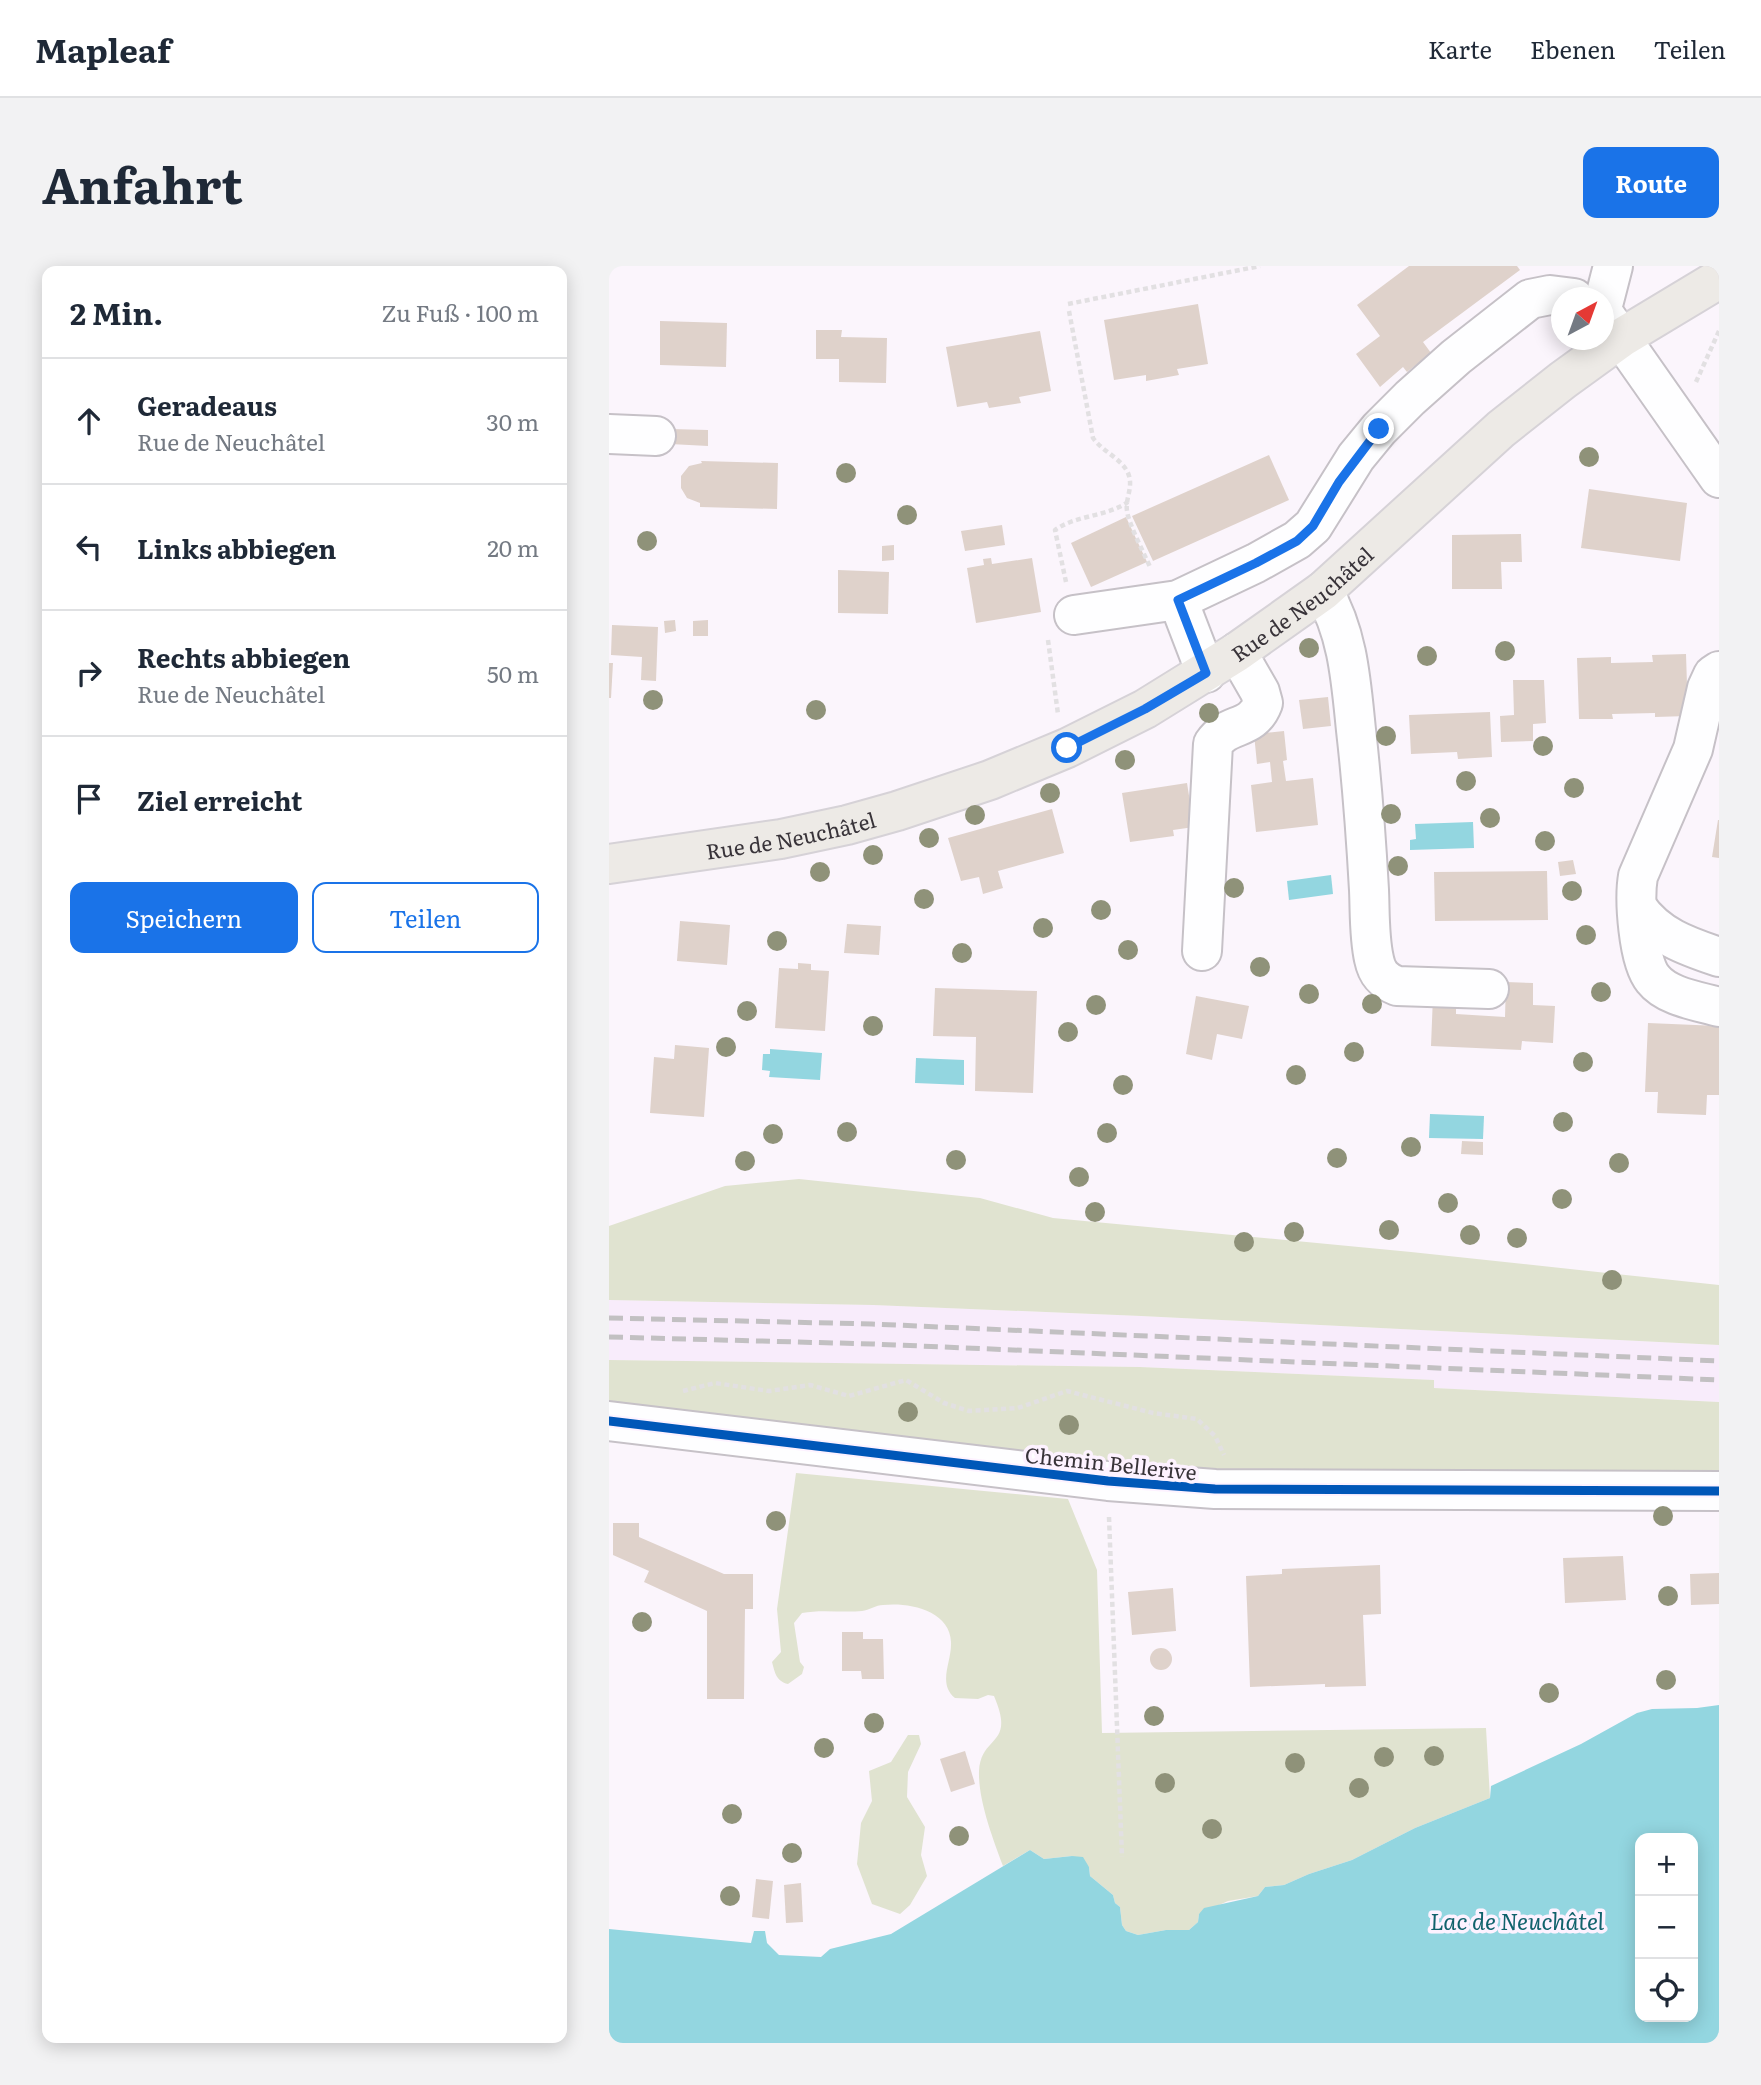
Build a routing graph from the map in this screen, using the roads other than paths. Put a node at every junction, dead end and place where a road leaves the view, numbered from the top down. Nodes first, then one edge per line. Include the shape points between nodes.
1 (1613, 266) edge
2 (1719, 279) edge
3 (1608, 287) edge
4 (1551, 295) edge
5 (1614, 325) edge
6 (1614, 329) edge
7 (1586, 350) edge
8 (609, 434) edge
9 (656, 436) dead end
10 (1719, 478) edge
11 (1323, 591) junction
12 (1171, 601) junction
13 (1074, 615) dead end
14 (1221, 663) junction
15 (1719, 671) edge
16 (609, 864) edge
17 (1637, 907) junction
18 (1202, 951) dead end
19 (1719, 957) edge
20 (1489, 989) dead end
21 (1719, 1007) edge
22 (609, 1421) edge
23 (1719, 1491) edge

1 - 3 street
2 - 5 main road, Rue de Neuchâtel
4 - 12 street via 1530,299 1410,398 1379,429 1313,526 1297,541
6 - 10 street
7 - 11 main road, Rue de Neuchâtel
8 - 9 street
11 - 14 main road, Rue de Neuchâtel
11 - 20 street via 1341,631 1350,668 1373,947 1379,973 1397,986
12 - 13 street
12 - 14 street
14 - 16 main road, Rue de Neuchâtel via 1145,709 1067,748 897,811 781,839
14 - 18 street via 1260,692 1263,703 1252,721 1223,732 1213,744
15 - 17 street via 1707,688 1693,750 1638,876
17 - 19 street via 1663,934
17 - 21 street via 1642,951 1653,979 1685,998
22 - 23 street, Chemin Bellerive via 1108,1481 1229,1490

